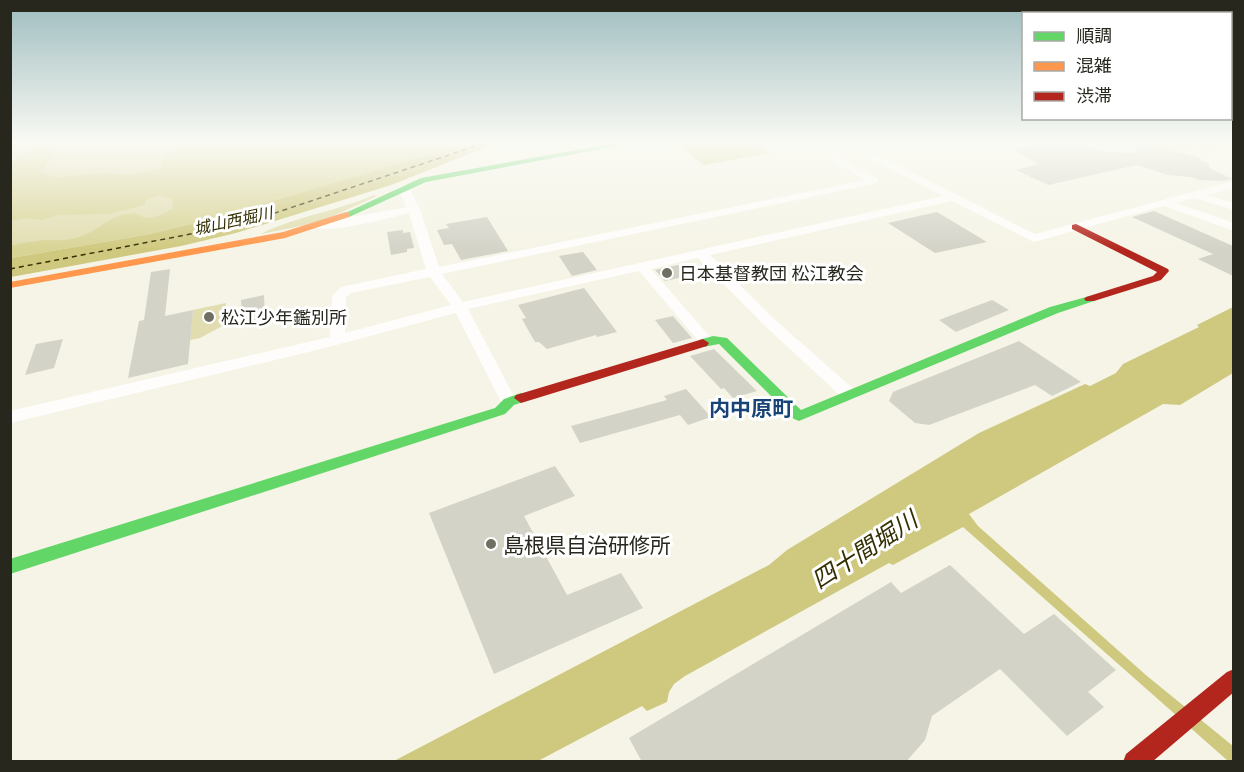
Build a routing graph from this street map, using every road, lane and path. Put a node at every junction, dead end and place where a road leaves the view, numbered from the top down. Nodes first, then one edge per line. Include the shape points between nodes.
1 (434, 178) edge
2 (869, 178) edge
3 (917, 178) edge
4 (1233, 184) edge
5 (404, 188) junction
6 (1195, 195) junction
7 (955, 197) junction
8 (1165, 203) junction
9 (1233, 207) edge
10 (414, 209) junction
11 (318, 226) junction
12 (1076, 226) junction
13 (1233, 227) edge
14 (701, 254) junction
15 (642, 267) junction
16 (434, 273) junction
17 (10, 285) edge
18 (460, 307) junction
19 (337, 339) junction
20 (706, 341) junction
21 (850, 395) junction
22 (509, 402) junction
23 (10, 417) edge
24 (10, 567) edge
25 (1233, 679) edge
26 (1153, 756) edge

1 - 5 street
2 - 16 street via 874,181
3 - 7 street
4 - 6 street
5 - 10 street
5 - 11 street
6 - 8 street
6 - 9 street
7 - 12 street via 1034,238
7 - 14 street
8 - 12 street
8 - 13 street
10 - 11 street
10 - 16 street
11 - 17 street
12 - 21 street via 1164,271 1157,278 1054,310
14 - 15 street
14 - 21 street
15 - 18 street
15 - 20 street
16 - 18 street
16 - 19 street via 346,290 339,296
18 - 19 street
18 - 22 street
19 - 23 street
20 - 21 street via 723,341 799,416
20 - 22 street
22 - 24 street via 500,411
25 - 26 street via 1178,725

